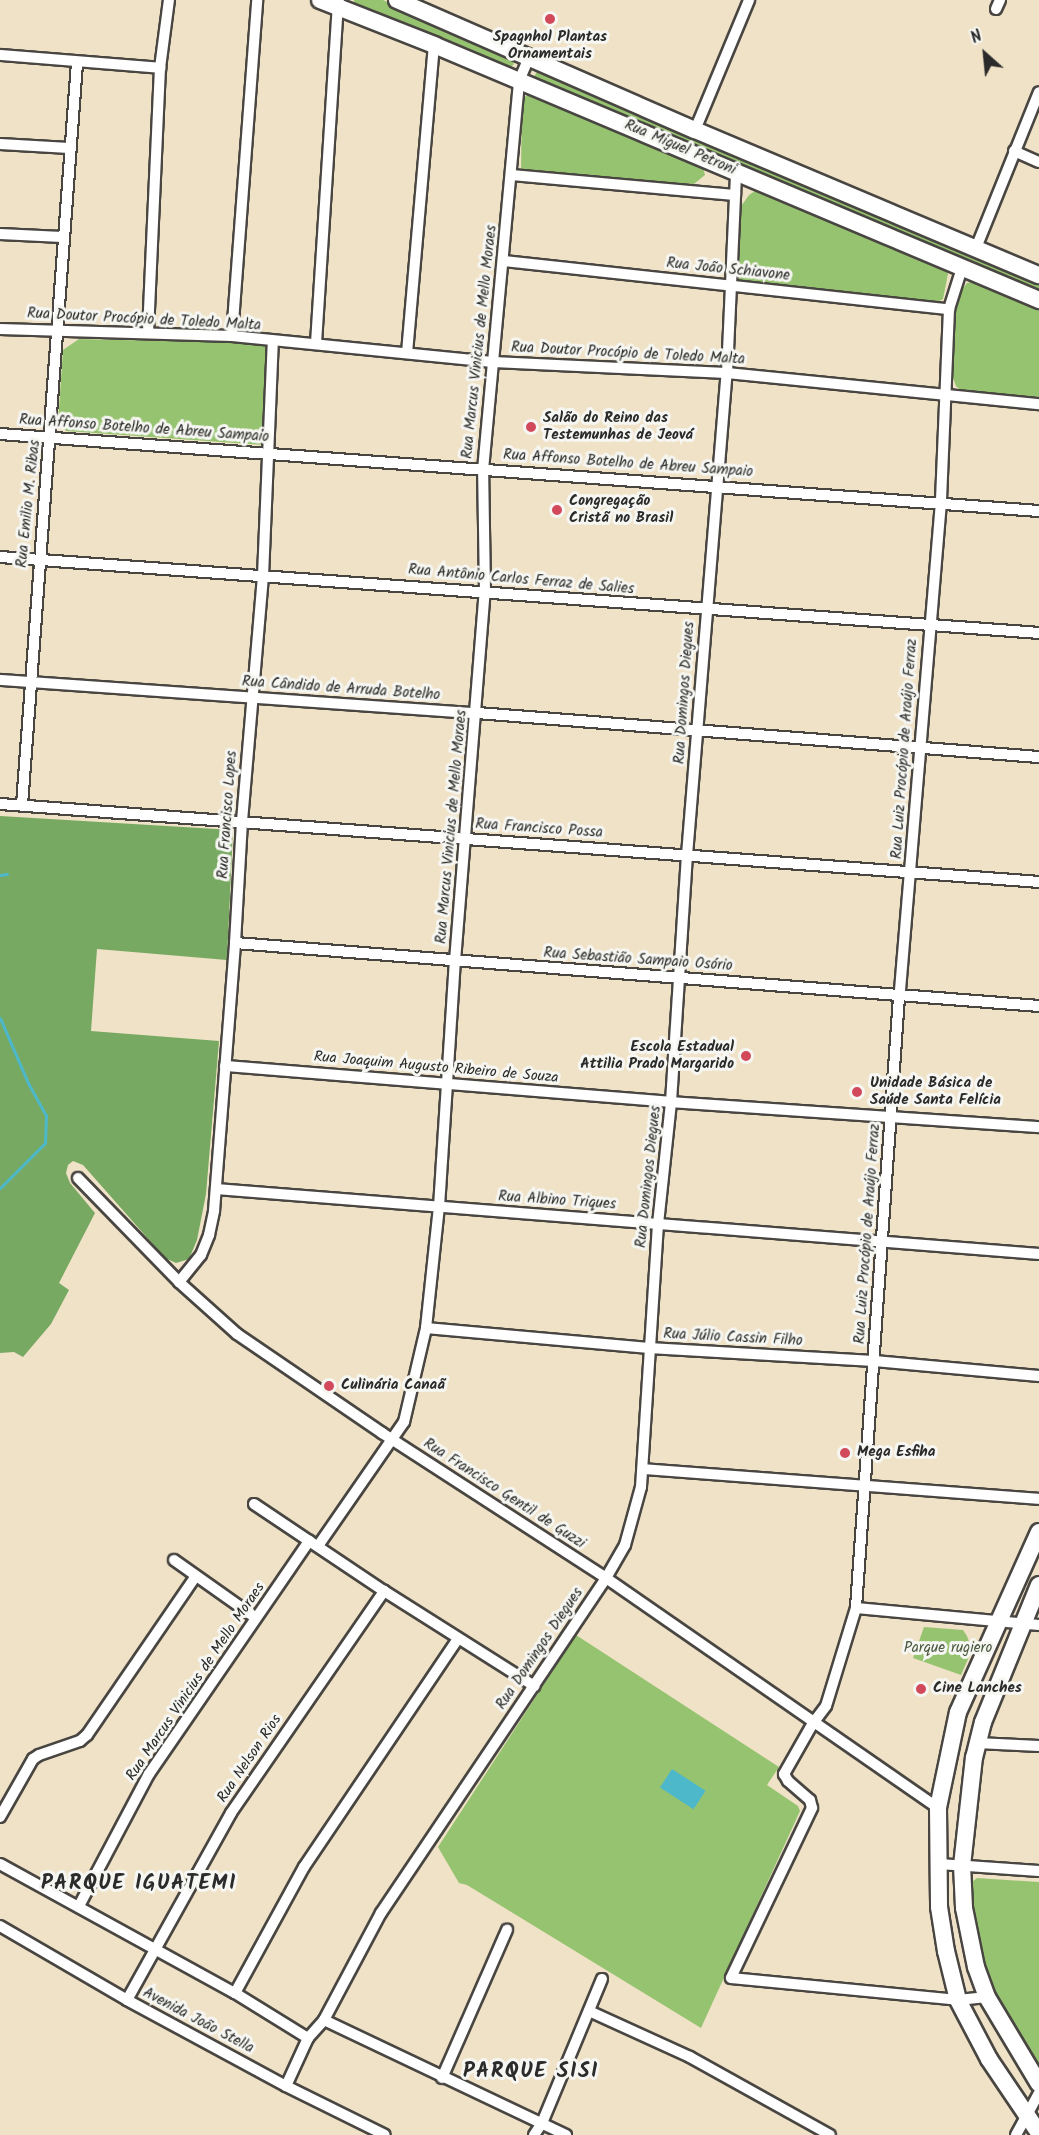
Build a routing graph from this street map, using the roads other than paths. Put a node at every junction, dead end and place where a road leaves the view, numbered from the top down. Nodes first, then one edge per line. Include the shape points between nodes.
1 (169, 0) edge
2 (257, 0) edge
3 (320, 0) edge
4 (396, 0) edge
5 (749, 0) edge
6 (340, 4) edge
7 (434, 45) junction
8 (0, 55) edge
9 (529, 57) junction
10 (77, 63) junction
11 (160, 68) junction
12 (519, 81) junction
13 (1039, 92) edge
14 (695, 130) junction
15 (0, 144) edge
16 (69, 148) junction
17 (1014, 151) junction
18 (1039, 162) edge
19 (736, 171) junction
20 (511, 175) junction
21 (735, 195) junction
22 (0, 234) edge
23 (63, 237) junction
24 (976, 248) junction
25 (504, 261) junction
26 (962, 268) junction
27 (1039, 275) edge
28 (732, 285) junction
29 (1039, 300) edge
30 (949, 309) junction
31 (0, 328) edge
32 (56, 330) junction
33 (148, 332) junction
34 (232, 336) junction
35 (273, 341) junction
36 (316, 343) junction
37 (407, 353) junction
38 (493, 362) junction
39 (727, 373) junction
40 (946, 396) junction
41 (1039, 404) edge
42 (0, 434) edge
43 (51, 439) junction
44 (270, 454) junction
45 (483, 470) junction
46 (717, 486) junction
47 (941, 502) junction
48 (1039, 510) edge
49 (0, 557) edge
50 (38, 560) junction
51 (263, 576) junction
52 (485, 591) junction
53 (706, 610) junction
54 (930, 624) junction
55 (1039, 633) edge
56 (0, 680) edge
57 (31, 682) junction
58 (252, 698) junction
59 (477, 713) junction
60 (697, 731) junction
61 (919, 748) junction
62 (1039, 757) edge
63 (0, 804) edge
64 (22, 806) junction
65 (242, 821) junction
66 (466, 838) junction
67 (687, 855) junction
68 (911, 873) junction
69 (1039, 882) edge
70 (235, 943) junction
71 (455, 962) junction
72 (678, 978) junction
73 (899, 997) junction
74 (1039, 1006) edge
75 (225, 1066) junction
76 (448, 1084) junction
77 (671, 1102) junction
78 (891, 1118) junction
79 (1039, 1127) edge
80 (78, 1178) dead end
81 (216, 1189) junction
82 (439, 1206) junction
83 (658, 1224) junction
84 (883, 1241) junction
85 (1039, 1254) edge
86 (179, 1282) junction
87 (426, 1328) junction
88 (649, 1348) junction
89 (874, 1362) junction
90 (1039, 1376) edge
91 (392, 1440) junction
92 (643, 1468) junction
93 (864, 1486) junction
94 (1039, 1499) edge
95 (254, 1504) dead end
96 (1039, 1532) edge
97 (314, 1544) junction
98 (174, 1560) dead end
99 (195, 1577) junction
100 (606, 1578) junction
101 (1039, 1585) edge
102 (384, 1591) junction
103 (855, 1608) junction
104 (256, 1618) junction
105 (1001, 1621) junction
106 (1021, 1624) junction
107 (1039, 1625) edge
108 (458, 1639) junction
109 (534, 1686) junction
110 (813, 1723) junction
111 (977, 1743) junction
112 (1039, 1746) edge
113 (938, 1808) junction
114 (0, 1817) edge
115 (0, 1864) edge
116 (939, 1864) junction
117 (962, 1865) junction
118 (1039, 1871) edge
119 (79, 1906) junction
120 (0, 1926) edge
121 (507, 1930) dead end
122 (156, 1952) junction
123 (602, 1979) dead end
124 (235, 1993) junction
125 (987, 1997) junction
126 (127, 2000) junction
127 (958, 2000) junction
128 (589, 2011) junction
129 (324, 2020) junction
130 (308, 2038) junction
131 (442, 2078) junction
132 (1039, 2084) edge
133 (286, 2086) junction
134 (1039, 2093) edge
135 (1026, 2117) junction
136 (542, 2123) junction
137 (1039, 2133) edge
138 (385, 2135) edge
139 (534, 2135) edge
140 (566, 2135) edge
141 (830, 2135) edge
142 (1016, 2135) edge

1 - 11 street
2 - 34 street
3 - 6 main road, Rua Miguel Petroni
4 - 9 main road, Rua Miguel Petroni
5 - 14 street
6 - 7 main road, Rua Miguel Petroni
6 - 36 street
7 - 12 main road, Rua Miguel Petroni
7 - 37 street
8 - 10 street
9 - 12 street, Rua Marcus Vinicius de Mello Moraes
9 - 14 main road, Rua Miguel Petroni
10 - 11 street
10 - 16 street, Rua Emilio M. Ribas
11 - 33 street
12 - 19 main road, Rua Miguel Petroni
12 - 20 street, Rua Marcus Vinicius de Mello Moraes
13 - 17 street
14 - 24 main road, Rua Miguel Petroni
15 - 16 street
16 - 23 street, Rua Emilio M. Ribas
17 - 18 street
17 - 24 street
19 - 21 street, Rua Domingos Diegues
19 - 26 main road, Rua Miguel Petroni
20 - 21 street
20 - 25 street, Rua Marcus Vinicius de Mello Moraes
21 - 28 street, Rua Domingos Diegues
22 - 23 street
23 - 32 street, Rua Emilio M. Ribas
24 - 27 main road, Rua Miguel Petroni
25 - 28 street, Rua João Schiavone
25 - 38 street, Rua Marcus Vinicius de Mello Moraes
26 - 29 main road, Rua Miguel Petroni
26 - 30 street, Rua Luiz Procópio de Araújo Ferraz
28 - 30 street, Rua João Schiavone
28 - 39 street, Rua Domingos Diegues
30 - 40 street, Rua Luiz Procópio de Araújo Ferraz
31 - 32 street, Rua Doutor Procópio de Toledo Malta
32 - 33 street, Rua Doutor Procópio de Toledo Malta
32 - 43 street, Rua Emilio M. Ribas
33 - 34 street, Rua Doutor Procópio de Toledo Malta
34 - 35 street, Rua Doutor Procópio de Toledo Malta
35 - 36 street, Rua Doutor Procópio de Toledo Malta
35 - 44 street, Rua Francisco Lopes
36 - 37 street, Rua Doutor Procópio de Toledo Malta
37 - 38 street, Rua Doutor Procópio de Toledo Malta
38 - 39 street, Rua Doutor Procópio de Toledo Malta
38 - 45 street, Rua Marcus Vinicius de Mello Moraes
39 - 40 street, Rua Doutor Procópio de Toledo Malta
39 - 46 street, Rua Domingos Diegues
40 - 41 street, Rua Doutor Procópio de Toledo Malta
40 - 47 street, Rua Luiz Procópio de Araújo Ferraz
42 - 43 street, Rua Affonso Botelho de Abreu Sampaio
43 - 44 street, Rua Affonso Botelho de Abreu Sampaio
43 - 50 street, Rua Emilio M. Ribas
44 - 45 street, Rua Affonso Botelho de Abreu Sampaio
44 - 51 street, Rua Francisco Lopes
45 - 46 street, Rua Affonso Botelho de Abreu Sampaio
45 - 52 street, Rua Marcus Vinicius de Mello Moraes
46 - 47 street, Rua Affonso Botelho de Abreu Sampaio
46 - 53 street, Rua Domingos Diegues
47 - 48 street, Rua Affonso Botelho de Abreu Sampaio
47 - 54 street, Rua Luiz Procópio de Araújo Ferraz
49 - 50 street, Rua Antônio Carlos Ferraz de Salies
50 - 51 street, Rua Antônio Carlos Ferraz de Salies
50 - 57 street, Rua Emilio M. Ribas
51 - 52 street, Rua Antônio Carlos Ferraz de Salies
51 - 58 street, Rua Francisco Lopes
52 - 53 street, Rua Antônio Carlos Ferraz de Salies
52 - 59 street, Rua Marcus Vinicius de Mello Moraes
53 - 54 street, Rua Antônio Carlos Ferraz de Salies
53 - 60 street, Rua Domingos Diegues
54 - 55 street, Rua Antônio Carlos Ferraz de Salies
54 - 61 street, Rua Luiz Procópio de Araújo Ferraz
56 - 57 street, Rua Cândido de Arruda Botelho
57 - 58 street, Rua Cândido de Arruda Botelho
57 - 64 street, Rua Emilio M. Ribas
58 - 59 street, Rua Cândido de Arruda Botelho
58 - 65 street, Rua Francisco Lopes
59 - 60 street, Rua Cândido de Arruda Botelho
59 - 66 street, Rua Marcus Vinicius de Mello Moraes
60 - 61 street, Rua Cândido de Arruda Botelho
60 - 67 street, Rua Domingos Diegues
61 - 62 street, Rua Cândido de Arruda Botelho
61 - 68 street, Rua Luiz Procópio de Araújo Ferraz
63 - 64 street, Rua Francisco Possa
64 - 65 street, Rua Francisco Possa
65 - 66 street, Rua Francisco Possa
65 - 70 street, Rua Francisco Lopes
66 - 67 street, Rua Francisco Possa
66 - 71 street, Rua Marcus Vinicius de Mello Moraes
67 - 68 street, Rua Francisco Possa
67 - 72 street, Rua Domingos Diegues
68 - 69 street, Rua Francisco Possa
68 - 73 street, Rua Luiz Procópio de Araújo Ferraz
70 - 71 street, Rua Sebastião Sampaio Osório
70 - 75 street, Rua Francisco Lopes
71 - 72 street, Rua Sebastião Sampaio Osório
71 - 76 street, Rua Marcus Vinicius de Mello Moraes
72 - 73 street, Rua Sebastião Sampaio Osório
72 - 77 street, Rua Domingos Diegues
73 - 74 street, Rua Sebastião Sampaio Osório
73 - 78 street, Rua Luiz Procópio de Araújo Ferraz
75 - 76 street, Rua Joaquim Augusto Ribeiro de Souza
75 - 81 street, Rua Francisco Lopes
76 - 77 street, Rua Joaquim Augusto Ribeiro de Souza
76 - 82 street, Rua Marcus Vinicius de Mello Moraes
77 - 78 street, Rua Joaquim Augusto Ribeiro de Souza
77 - 83 street, Rua Domingos Diegues
78 - 79 street, Rua Joaquim Augusto Ribeiro de Souza
78 - 84 street, Rua Luiz Procópio de Araújo Ferraz
80 - 86 street, Rua Francisco Gentil de Guzzi
81 - 82 street, Rua Albino Triques
81 - 86 street, Rua Francisco Lopes via 209,1235 201,1255
82 - 83 street, Rua Albino Triques
82 - 87 street, Rua Marcus Vinicius de Mello Moraes
83 - 84 street, Rua Albino Triques
83 - 88 street, Rua Domingos Diegues
84 - 85 street, Rua Albino Triques
84 - 89 street, Rua Luiz Procópio de Araújo Ferraz
86 - 91 street, Rua Francisco Gentil de Guzzi via 237,1334
87 - 88 street, Rua Júlio Cassin Filho
87 - 91 street, Rua Marcus Vinicius de Mello Moraes via 404,1422
88 - 89 street, Rua Júlio Cassin Filho
88 - 92 street, Rua Domingos Diegues
89 - 90 street, Rua Júlio Cassin Filho
89 - 93 street, Rua Luiz Procópio de Araújo Ferraz
91 - 97 street, Rua Marcus Vinicius de Mello Moraes
91 - 100 street, Rua Francisco Gentil de Guzzi
92 - 93 street
92 - 100 street, Rua Domingos Diegues via 625,1545
93 - 94 street
93 - 103 street, Rua Luiz Procópio de Araújo Ferraz
95 - 97 street
96 - 105 main road
97 - 102 street
97 - 104 street, Rua Marcus Vinicius de Mello Moraes
98 - 99 street
99 - 104 street
99 - 114 street via 87,1735 33,1759
100 - 109 street, Rua Domingos Diegues
100 - 110 street, Rua Francisco Gentil de Guzzi
101 - 106 main road
102 - 108 street
102 - 122 street, Rua Nelson Rios via 231,1813
103 - 105 street
103 - 110 street, Rua Luiz Procópio de Araújo Ferraz via 830,1696
104 - 119 street, Rua Marcus Vinicius de Mello Moraes via 149,1774
105 - 106 street
105 - 113 main road via 958,1713
106 - 107 street
106 - 111 main road via 988,1703
108 - 109 street
108 - 124 street via 304,1867
109 - 129 street, Rua Domingos Diegues via 381,1913
110 - 113 street, Rua Francisco Gentil de Guzzi
110 - 127 street, Rua Luiz Procópio de Araújo Ferraz via 784,1774 810,1800 812,1808 731,1978
111 - 112 street
111 - 117 main road
113 - 116 main road
115 - 119 street
116 - 117 street
116 - 127 main road via 939,1907
117 - 118 street
117 - 125 main road via 970,1945
119 - 122 street
120 - 126 street, Avenida João Stella
121 - 131 street
122 - 124 street
122 - 126 street, Rua Nelson Rios
123 - 128 street
124 - 130 street
125 - 127 street
125 - 132 main road
126 - 133 street, Avenida João Stella
127 - 135 main road via 977,2039
128 - 136 street
128 - 141 street via 690,2057
129 - 130 street, Rua Domingos Diegues
129 - 131 street
130 - 133 street, Rua Domingos Diegues
131 - 136 street
133 - 138 street, Avenida João Stella
134 - 135 street
135 - 137 main road
135 - 142 street
136 - 139 street
136 - 140 street

